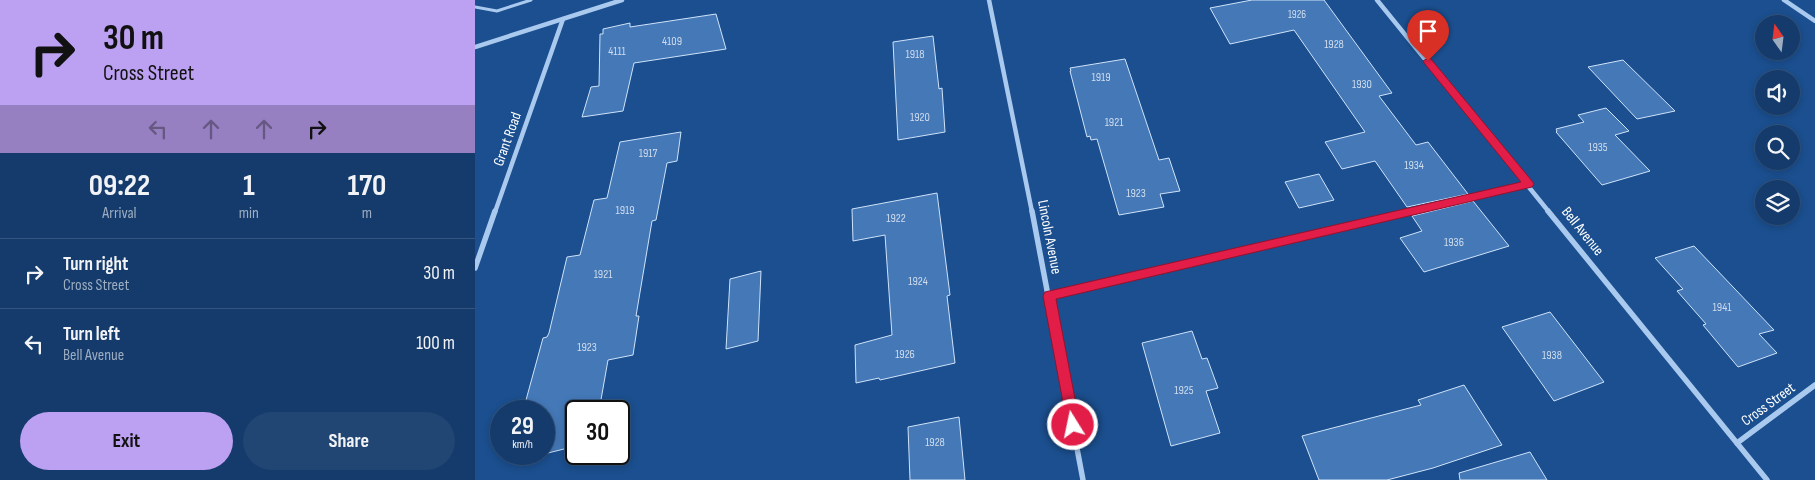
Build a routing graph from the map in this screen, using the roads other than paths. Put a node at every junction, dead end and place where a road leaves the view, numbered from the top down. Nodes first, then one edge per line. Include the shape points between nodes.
1 (531, 0) edge
2 (622, 0) edge
3 (989, 0) edge
4 (1377, 0) edge
5 (1784, 0) edge
6 (475, 7) edge
7 (563, 19) junction
8 (1815, 21) edge
9 (475, 47) edge
10 (1529, 184) junction
11 (475, 268) edge
12 (1049, 296) junction
13 (1815, 385) edge
14 (1737, 443) junction
15 (1083, 480) edge
16 (1767, 480) edge

1 - 6 lane via 487,12
2 - 7 street
3 - 12 street, Lincoln Avenue
4 - 10 street, Bell Avenue
5 - 8 street
7 - 9 street
7 - 11 street, Grant Road
10 - 12 street
10 - 14 street, Bell Avenue
12 - 15 street, Lincoln Avenue
13 - 14 street, Cross Street
14 - 16 street, Bell Avenue

